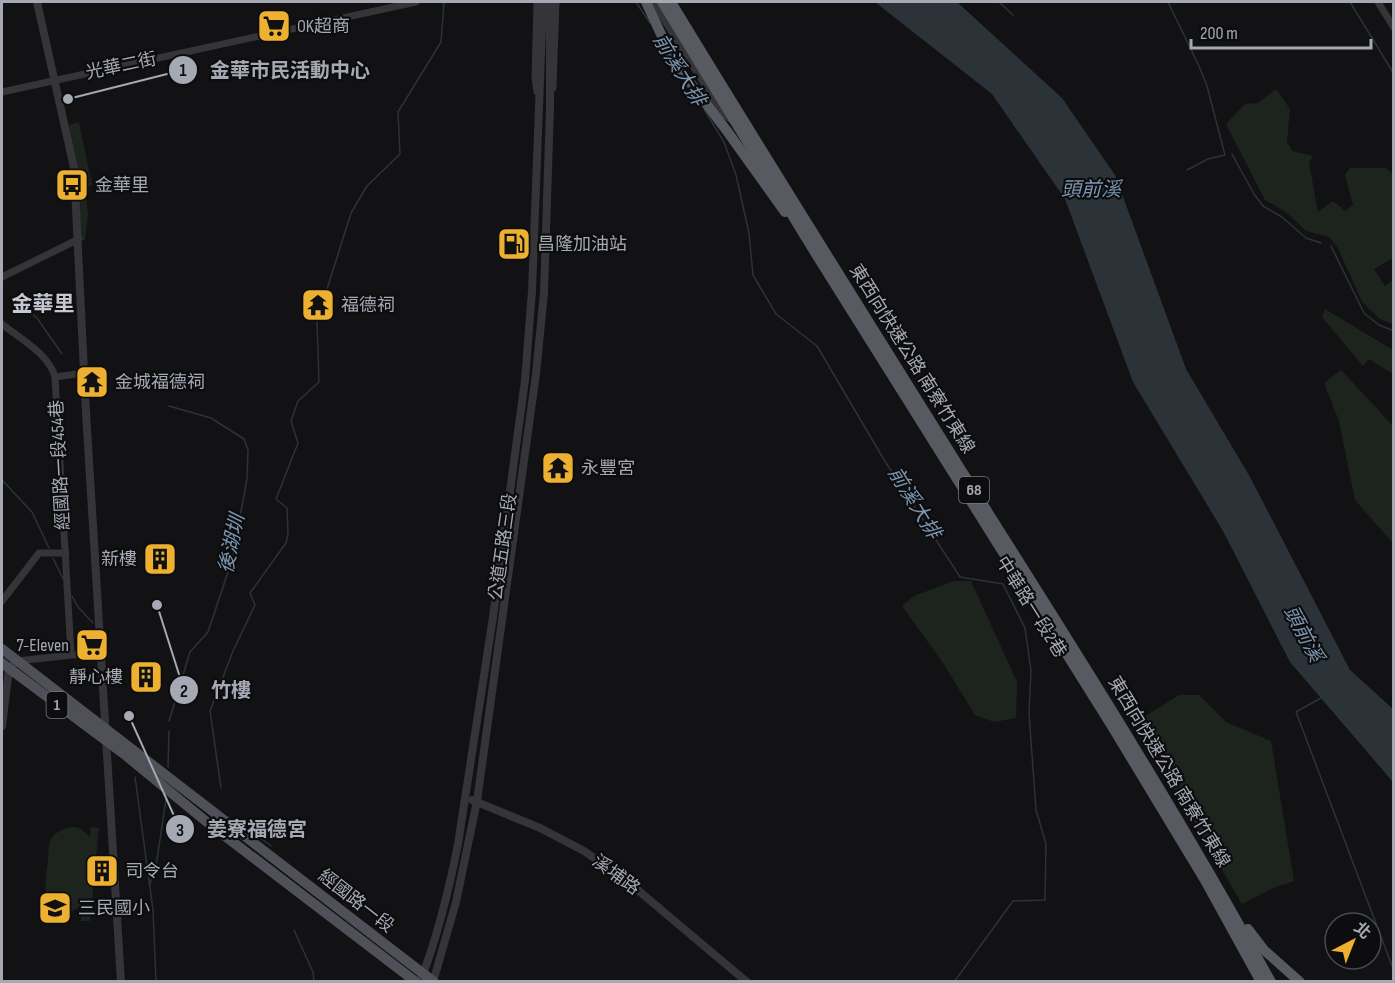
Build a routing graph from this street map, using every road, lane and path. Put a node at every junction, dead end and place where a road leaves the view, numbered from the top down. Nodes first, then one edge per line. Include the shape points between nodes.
1 (37, 2) edge
2 (416, 2) edge
3 (537, 2) edge
4 (543, 2) edge
5 (550, 2) edge
6 (556, 2) edge
7 (646, 2) edge
8 (653, 2) edge
9 (662, 2) edge
10 (671, 2) edge
11 (1378, 2) edge
12 (1394, 28) edge
13 (53, 81) junction
14 (2, 93) edge
15 (539, 105) junction
16 (550, 108) junction
17 (785, 200) junction
18 (785, 212) junction
19 (535, 220) junction
20 (546, 221) junction
21 (800, 236) junction
22 (79, 239) junction
23 (2, 277) edge
24 (2, 324) edge
25 (84, 373) junction
26 (55, 377) junction
27 (66, 553) junction
28 (2, 601) edge
29 (2, 649) edge
30 (100, 652) junction
31 (71, 654) junction
32 (9, 664) edge
33 (2, 726) edge
34 (104, 726) junction
35 (106, 741) junction
36 (466, 798) junction
37 (477, 801) junction
38 (1218, 886) junction
39 (420, 979) edge
40 (121, 981) edge
41 (433, 981) edge
42 (747, 981) edge
43 (1256, 981) edge
44 (1261, 981) edge
45 (1271, 981) edge
46 (1300, 981) edge

1 - 13 street
2 - 13 street, 光華二街
3 - 15 street, 公道五路三段 via 535,77
4 - 15 street, 公道五路三段
5 - 16 street, 公道五路三段
6 - 16 street, 公道五路三段
7 - 18 highway via 673,60
8 - 17 street, 中華路一段2巷 via 723,114 739,124
9 - 44 highway, 東西向快速公路 南寮竹東線 / 68, bridge via 1110,723
10 - 38 highway, 東西向快速公路 南寮竹東線 / 68 via 1131,739
11 - 12 street
13 - 14 street, 光華二街
13 - 22 street via 74,168
15 - 19 street, 公道五路三段
16 - 20 street, 公道五路三段
17 - 18 street
17 - 21 street, 中華路一段2巷 via 799,223
18 - 21 street, 中華路一段2巷
19 - 20 street
19 - 36 street, 公道五路三段 via 525,380
20 - 37 street, 公道五路三段 via 536,374
21 - 43 street, 中華路一段2巷 via 1113,736
22 - 23 street
22 - 25 street
24 - 26 street via 46,359
25 - 26 street
25 - 30 street
26 - 27 street, 經國路一段454巷
27 - 28 street, 經國路一段454巷 via 39,553
27 - 31 street, 經國路一段454巷
29 - 32 main road, 經國路一段 / 1
30 - 31 street
30 - 34 street
31 - 32 street
32 - 33 street
32 - 34 main road, 經國路一段 / 1
32 - 35 main road, 經國路一段 / 1
34 - 35 street
34 - 39 main road, 經國路一段 / 1
35 - 39 main road, 經國路一段 / 1 via 208,823
35 - 40 street
36 - 37 street, 溪埔路
36 - 39 street, 公道五路三段 via 439,932
37 - 41 street, 公道五路三段 via 456,902
37 - 42 street, 溪埔路 via 584,851 627,881
38 - 45 highway, 東西向快速公路 南寮竹東線 / 68
38 - 46 highway via 1264,950
39 - 41 main road, 經國路一段 / 1

